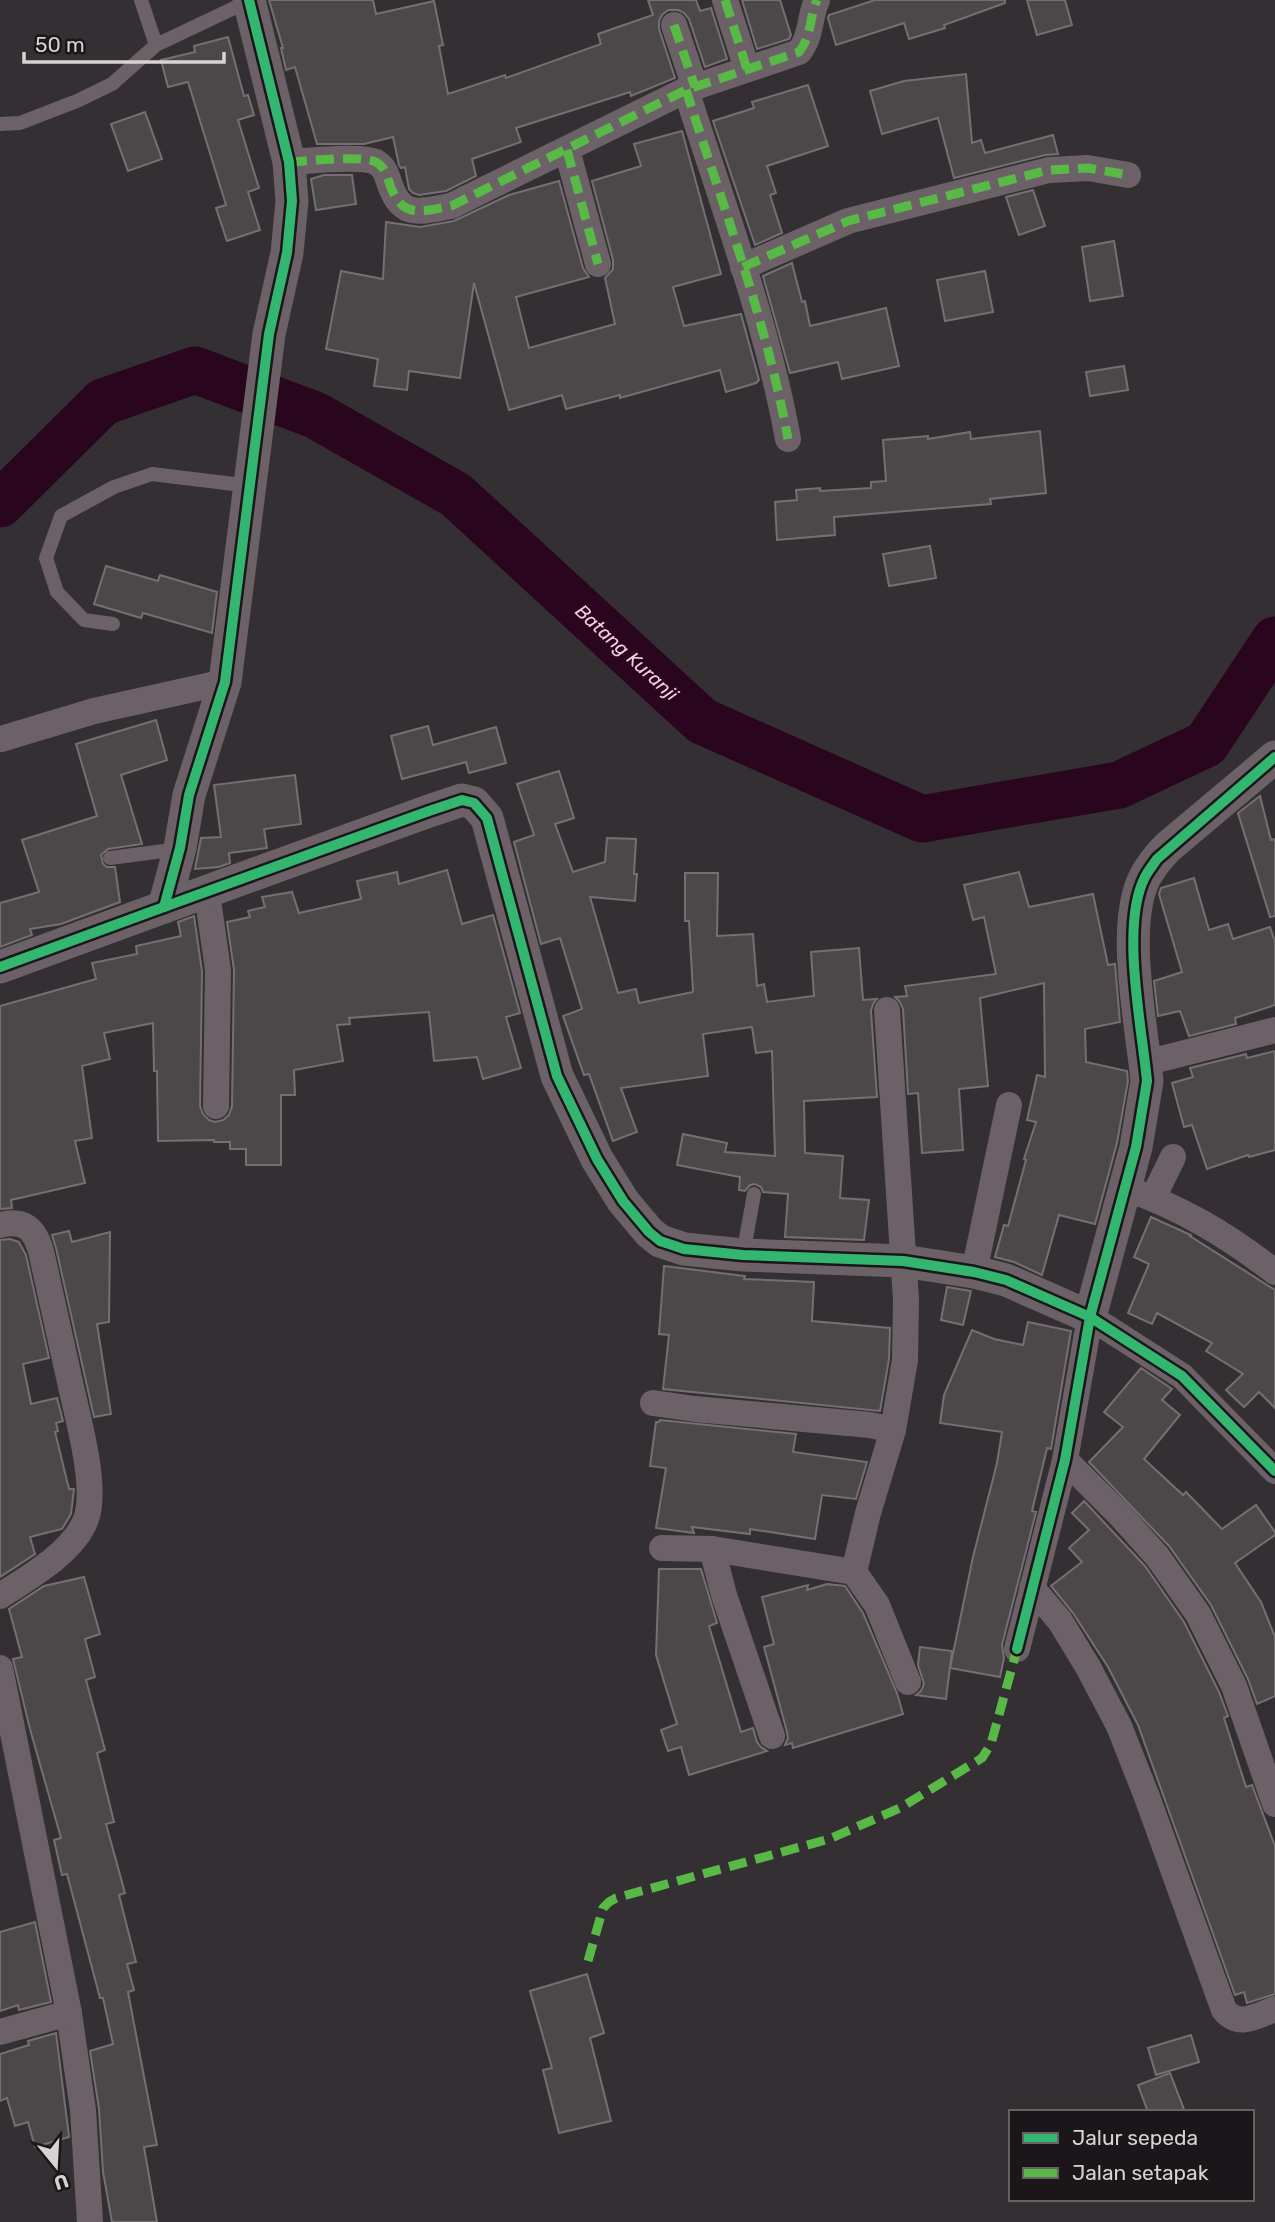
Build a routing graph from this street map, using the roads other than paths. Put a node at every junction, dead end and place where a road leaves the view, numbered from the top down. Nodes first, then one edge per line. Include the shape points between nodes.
1 (141, 0) edge
2 (725, 0) edge
3 (817, 0) edge
4 (249, 1) edge
5 (674, 24) dead end
6 (156, 45) junction
7 (747, 69) junction
8 (691, 88) junction
9 (0, 124) edge
10 (567, 149) junction
11 (289, 162) junction
12 (1128, 175) dead end
13 (598, 264) dead end
14 (743, 267) junction
15 (788, 439) dead end
16 (250, 486) junction
17 (113, 624) dead end
18 (225, 682) junction
19 (1, 739) edge
20 (1275, 757) edge
21 (180, 848) junction
22 (110, 859) dead end
23 (207, 893) junction
24 (164, 907) junction
25 (0, 967) edge
26 (887, 1010) dead end
27 (1275, 1030) edge
28 (1145, 1063) junction
29 (1009, 1105) dead end
30 (216, 1106) dead end
31 (1173, 1157) dead end
32 (1139, 1193) junction
33 (754, 1194) dead end
34 (0, 1225) edge
35 (743, 1255) junction
36 (903, 1261) junction
37 (974, 1272) junction
38 (1275, 1272) edge
39 (1090, 1317) junction
40 (653, 1403) dead end
41 (893, 1430) junction
42 (1065, 1460) junction
43 (1275, 1471) edge
44 (662, 1548) dead end
45 (712, 1549) junction
46 (854, 1572) junction
47 (1032, 1588) junction
48 (0, 1596) edge
49 (1017, 1649) dead end
50 (0, 1668) edge
51 (908, 1682) dead end
52 (772, 1736) dead end
53 (1275, 1804) edge
54 (1275, 2009) edge
55 (69, 2014) junction
56 (0, 2032) edge
57 (90, 2222) edge

1 - 6 lane
2 - 7 street
3 - 7 street via 807,43 799,52
4 - 6 lane
4 - 11 street
5 - 8 street
6 - 9 lane via 112,84 20,123
7 - 8 street
8 - 10 street
8 - 14 street
10 - 11 street via 451,206 427,211 400,205 386,171 377,163
10 - 13 street
11 - 16 street via 292,201 287,253 269,334
12 - 14 street via 1088,168 1049,170 848,221
14 - 15 street
16 - 17 lane via 152,474 114,487 61,516 46,558 57,593 84,620
16 - 18 street
18 - 19 street via 94,711
18 - 21 street via 188,795
20 - 28 street via 1168,847 1144,878 1133,919 1133,945
21 - 22 lane
21 - 24 street
23 - 24 street
23 - 30 street via 218,970
23 - 35 street via 429,811 462,800 474,803 487,817 557,1076 597,1159 623,1201 660,1241 684,1249
24 - 25 street
26 - 36 street
27 - 28 street
28 - 32 street via 1146,1098 1136,1147
29 - 37 street
31 - 32 street
32 - 38 street via 1211,1226
32 - 39 street
33 - 35 lane
34 - 48 street via 14,1222 25,1226 39,1244 86,1457 89,1500 86,1519 72,1541 34,1575
35 - 36 street
36 - 37 street
36 - 41 street via 905,1360
37 - 39 street via 1006,1280
39 - 42 street
39 - 43 street via 1182,1376
40 - 41 street
41 - 46 street
42 - 47 street
42 - 53 street via 1157,1556 1198,1614 1234,1686
44 - 45 street
45 - 46 street
45 - 52 street
46 - 51 street via 877,1605
47 - 49 street
47 - 54 street via 1060,1621 1119,1726 1224,2010 1242,2021
50 - 55 street
55 - 56 street
55 - 57 street via 83,2110

